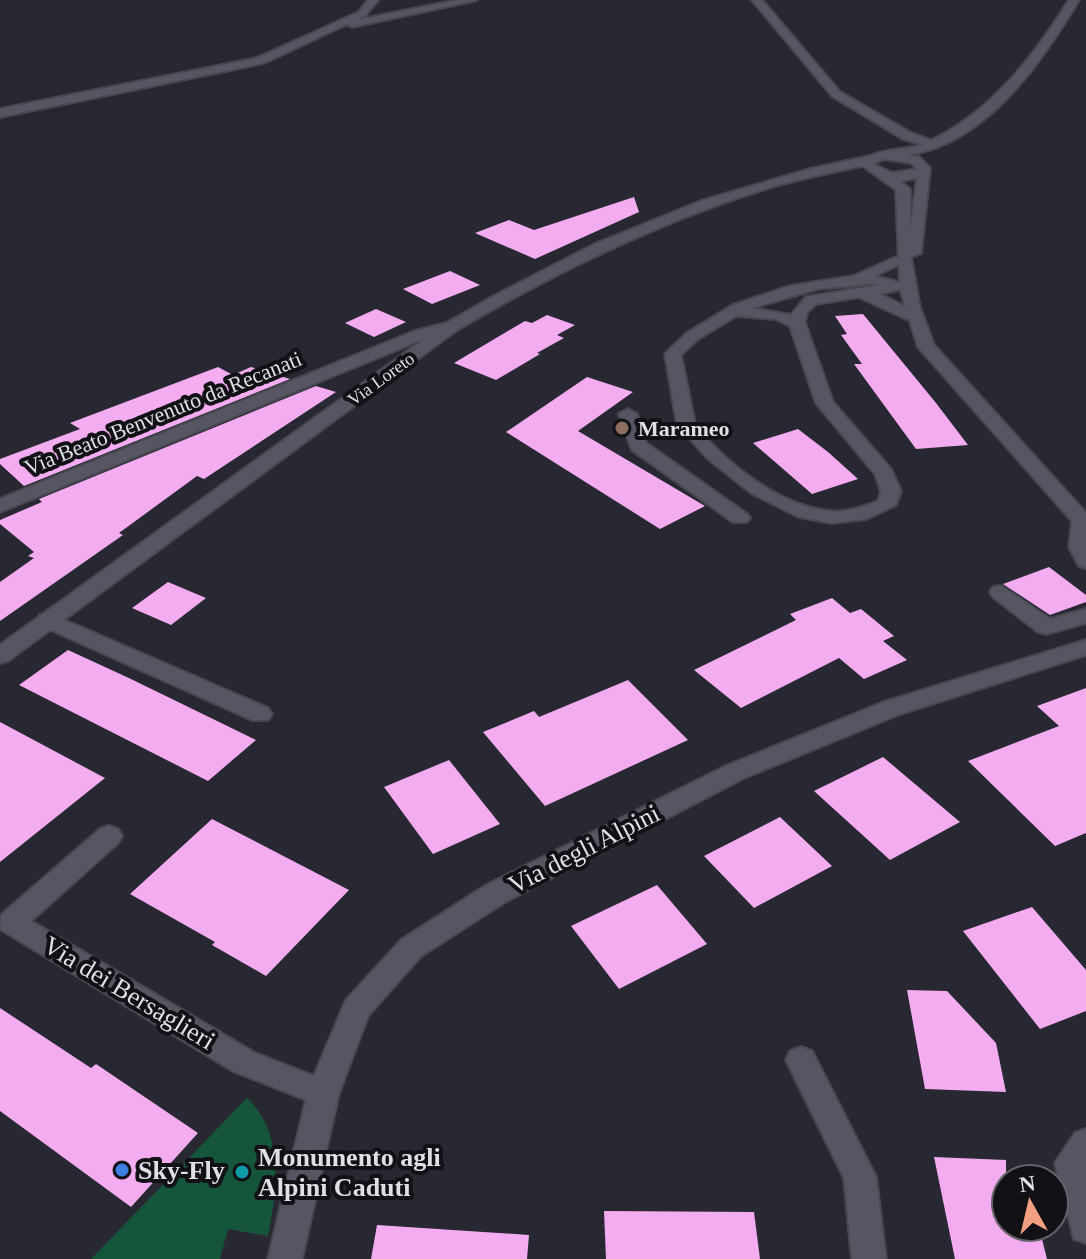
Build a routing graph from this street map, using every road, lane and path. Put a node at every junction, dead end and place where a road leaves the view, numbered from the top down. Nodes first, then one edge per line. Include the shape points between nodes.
1 (373, 0) edge
2 (472, 0) edge
3 (757, 0) edge
4 (1074, 0) edge
5 (332, 27) junction
6 (0, 113) edge
7 (907, 136) junction
8 (932, 145) junction
9 (879, 164) junction
10 (924, 168) junction
11 (901, 260) junction
12 (856, 286) junction
13 (906, 286) junction
14 (729, 312) junction
15 (912, 316) junction
16 (797, 323) junction
17 (451, 327) junction
18 (344, 365) junction
19 (394, 370) junction
20 (628, 414) dead end
21 (0, 506) edge
22 (740, 518) dead end
23 (1084, 523) edge
24 (1086, 562) edge
25 (1001, 592) dead end
26 (1086, 616) edge
27 (48, 620) junction
28 (1086, 647) edge
29 (0, 656) edge
30 (260, 714) dead end
31 (109, 836) dead end
32 (801, 1060) dead end
33 (323, 1093) junction
34 (1086, 1144) edge
35 (1086, 1227) edge
36 (285, 1259) edge
37 (869, 1259) edge

1 - 5 street via 362,14
2 - 5 street
3 - 7 street via 836,94
4 - 8 street via 1032,66 975,119
5 - 6 street via 260,61
7 - 8 street
7 - 9 street via 909,143
8 - 9 street
8 - 10 street
9 - 10 street via 910,159
9 - 10 street via 909,176
9 - 11 street via 903,189
9 - 17 street, Via Loreto via 802,176 624,237 509,292
10 - 13 street
11 - 12 street
11 - 13 street
12 - 13 street
12 - 14 street via 793,291
12 - 15 street
12 - 16 street via 811,300 800,310
13 - 15 street
14 - 16 street via 779,315
14 - 16 street via 673,354 686,424 714,454 780,505 815,518 867,514 886,505 891,491 884,473 825,403
15 - 23 street via 926,347 950,377
17 - 18 street, Via Beato Benvenuto da Recanati
17 - 19 street, Via Loreto
18 - 19 street, Via Beato Benvenuto da Recanati
18 - 21 street, Via Beato Benvenuto da Recanati
19 - 27 street, Via Loreto
20 - 22 street via 638,446
23 - 24 street via 1079,547
25 - 26 street via 1046,627
27 - 29 street, Via Loreto
27 - 30 street
28 - 33 street, Via degli Alpini via 892,708 735,772 495,894 411,948 356,1009
31 - 33 street, Via dei Bersaglieri via 11,923 244,1062
32 - 37 street via 860,1177
33 - 36 street, Via degli Alpini
34 - 35 street via 1071,1163

